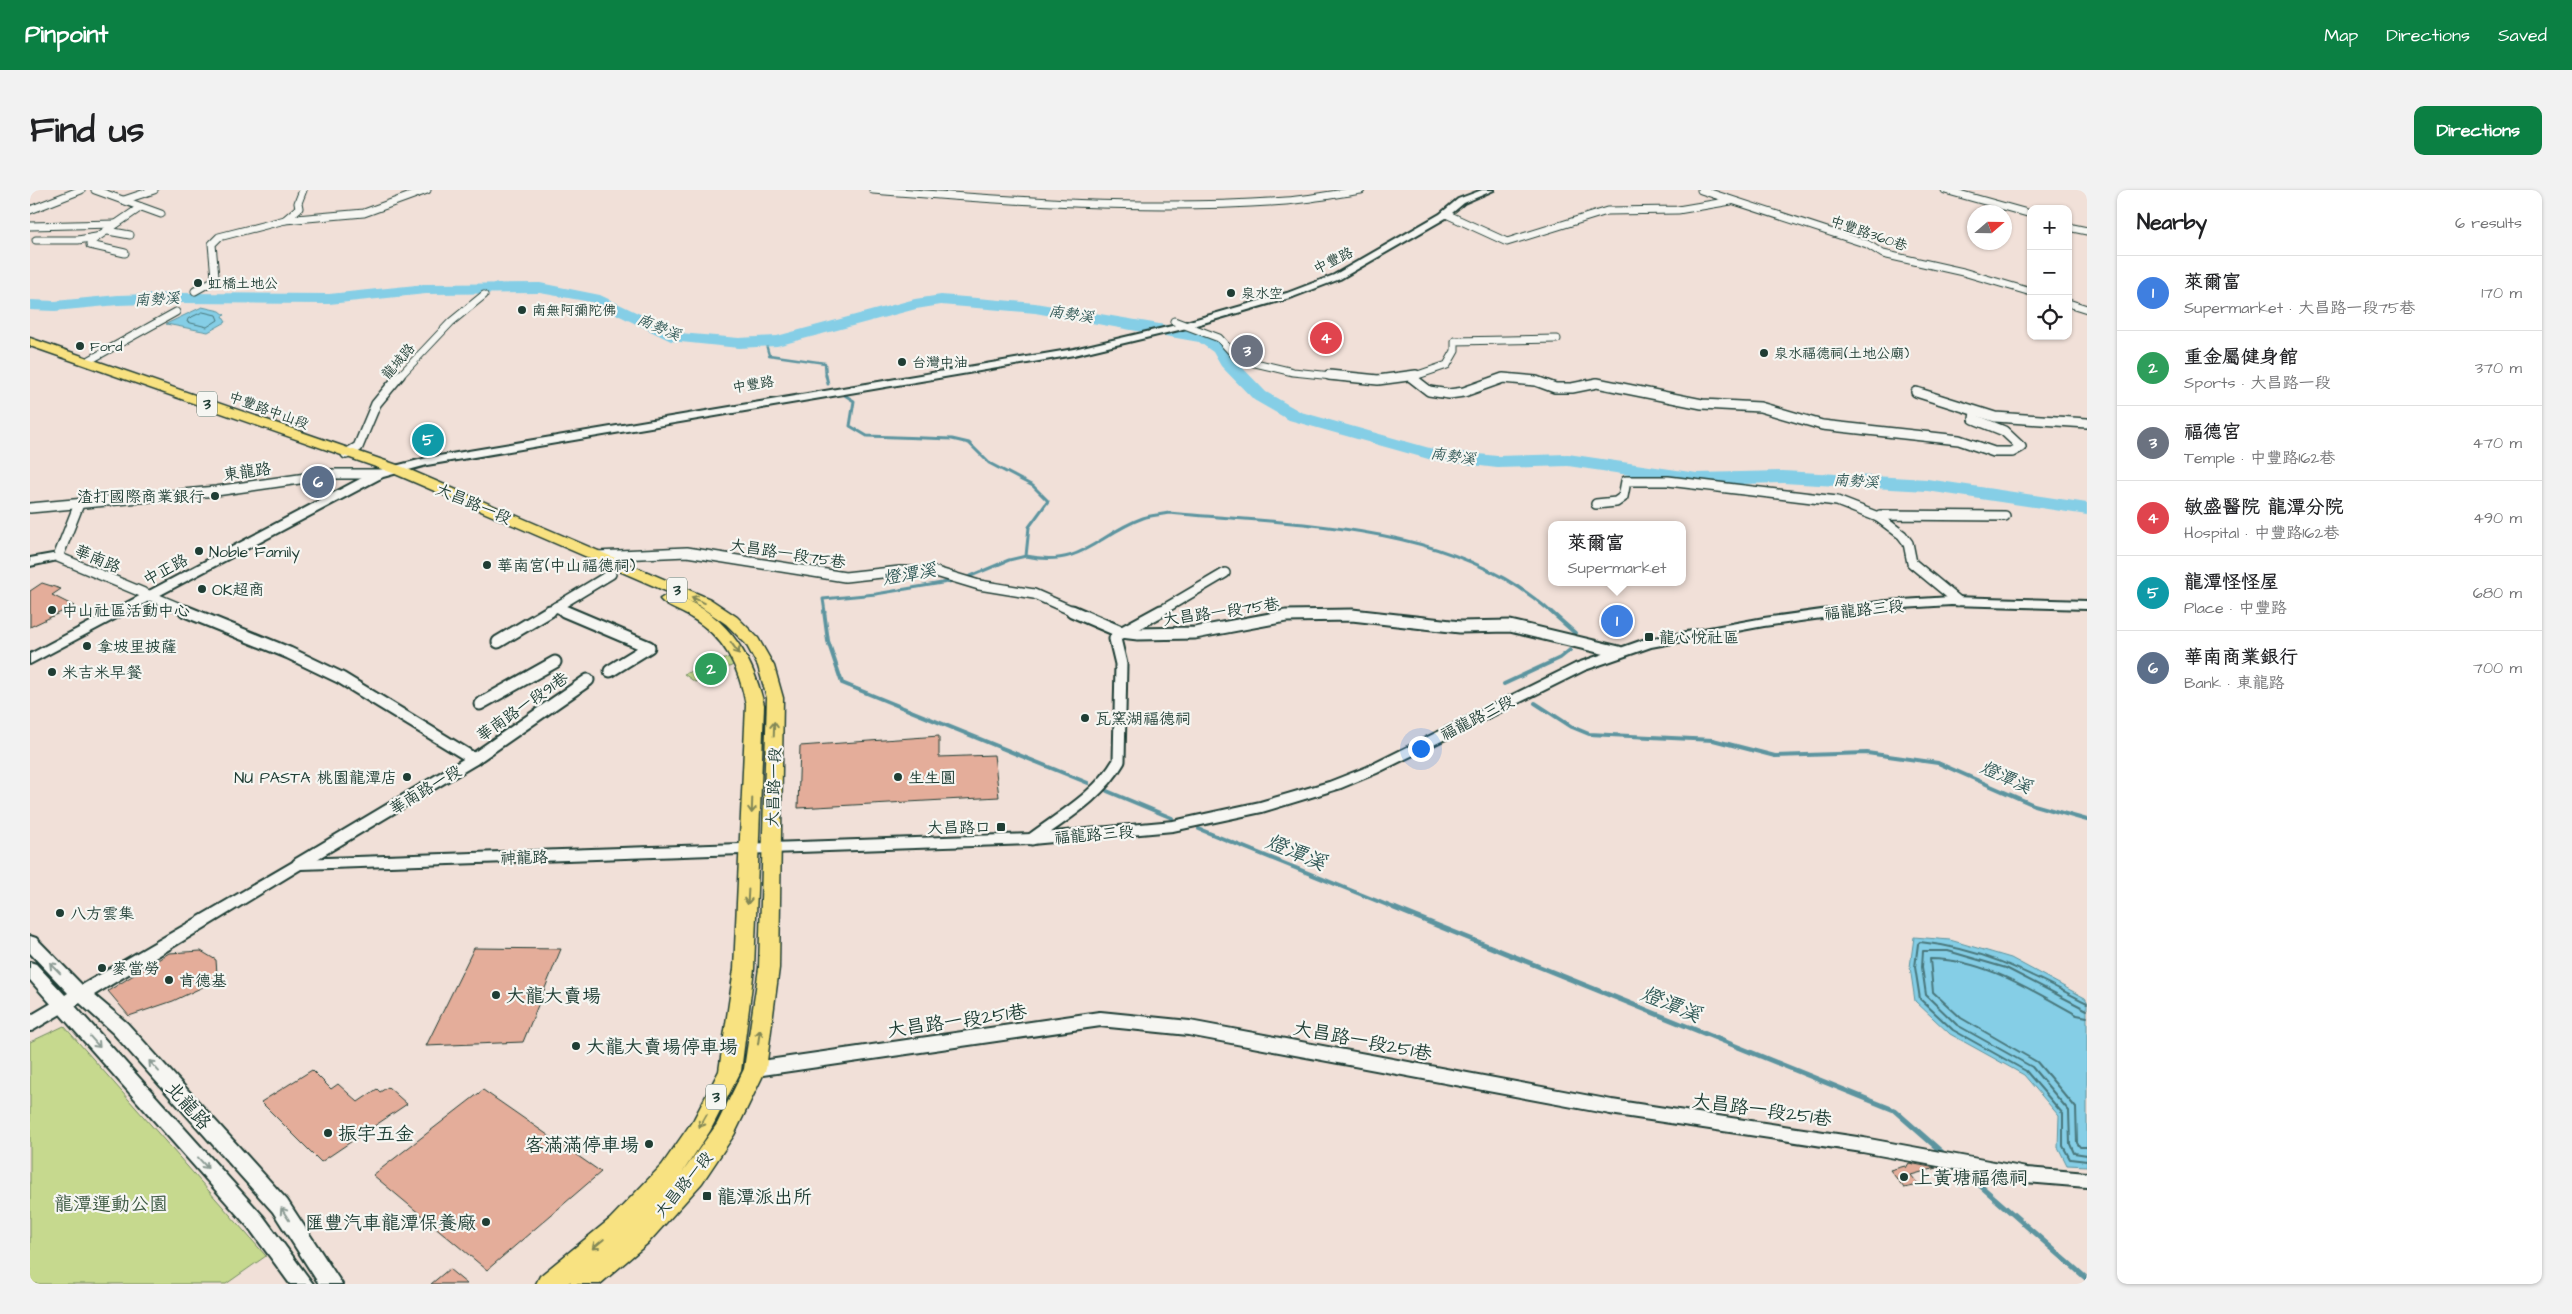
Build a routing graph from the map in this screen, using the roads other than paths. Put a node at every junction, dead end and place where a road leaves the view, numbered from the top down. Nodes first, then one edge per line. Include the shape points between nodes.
1 (81, 190) edge
2 (95, 190) edge
3 (154, 190) edge
4 (303, 190) edge
5 (427, 190) edge
6 (873, 190) edge
7 (1361, 190) edge
8 (1471, 190) edge
9 (1490, 190) edge
10 (1701, 190) edge
11 (1945, 190) edge
12 (124, 200) junction
13 (1732, 201) junction
14 (141, 206) junction
15 (30, 210) edge
16 (2027, 213) edge
17 (161, 214) dead end
18 (1446, 214) junction
19 (285, 220) junction
20 (115, 224) junction
21 (30, 226) edge
22 (2072, 227) edge
23 (108, 231) junction
24 (2087, 231) edge
25 (130, 235) dead end
26 (96, 237) junction
27 (36, 240) dead end
28 (125, 253) dead end
29 (195, 291) dead end
30 (2027, 291) edge
31 (484, 294) dead end
32 (2072, 304) edge
33 (2087, 309) edge
34 (176, 312) dead end
35 (1177, 324) junction
36 (1557, 339) dead end
37 (30, 342) edge
38 (30, 350) edge
39 (88, 361) junction
40 (912, 376) junction
41 (1411, 376) junction
42 (1916, 392) dead end
43 (1975, 412) junction
44 (2087, 423) edge
45 (346, 454) junction
46 (387, 470) junction
47 (79, 504) junction
48 (1596, 504) dead end
49 (30, 508) edge
50 (2005, 516) dead end
51 (1878, 517) junction
52 (596, 556) junction
53 (58, 557) junction
54 (30, 562) edge
55 (1225, 573) dead end
56 (611, 574) junction
57 (152, 596) junction
58 (1958, 601) junction
59 (2087, 605) edge
60 (556, 607) junction
61 (1125, 632) junction
62 (498, 642) dead end
63 (1619, 652) junction
64 (30, 660) edge
65 (555, 662) dead end
66 (610, 671) dead end
67 (588, 680) dead end
68 (480, 704) dead end
69 (474, 759) junction
70 (1032, 839) junction
71 (761, 848) junction
72 (298, 864) junction
73 (30, 942) edge
74 (30, 968) edge
75 (82, 993) junction
76 (64, 1004) junction
77 (30, 1024) edge
78 (755, 1070) junction
79 (2087, 1180) edge
80 (300, 1281) edge
81 (331, 1284) edge
82 (549, 1284) edge
83 (582, 1284) edge

1 - 15 street
2 - 12 street
3 - 12 street
4 - 19 street via 299,208
5 - 19 street via 364,213
6 - 7 street via 1034,203 1148,205 1287,201
8 - 35 main road, 中豐路 via 1451,198 1433,214 1326,274
9 - 18 main road, 中豐路 via 1461,201
10 - 13 street, 中豐路360巷
11 - 16 street
12 - 14 street
13 - 18 street via 1669,211 1624,208 1607,211 1507,242
13 - 30 street, 中豐路360巷 via 1867,244 1883,254
14 - 17 street
14 - 20 street
18 - 35 main road, 中豐路 via 1336,277 1290,296
19 - 29 street via 219,237 212,244 215,277
20 - 21 street
20 - 23 street
22 - 24 street
23 - 25 street
23 - 26 street
26 - 27 street
26 - 28 street via 90,245
31 - 45 street, 龍城路 via 451,322 402,373 376,404 358,447
32 - 33 street
34 - 39 street
35 - 40 main road, 中豐路 via 1162,324
35 - 40 main road, 中豐路 via 1152,334 1074,352
35 - 41 street via 1219,338 1238,359 1293,372 1378,380
36 - 41 street via 1455,341 1455,350 1447,365
37 - 39 main road, 中豐路中山段 / 3
38 - 46 main road, 中豐路中山段 / 3
39 - 45 main road, 中豐路中山段 / 3
40 - 46 main road, 中豐路
41 - 43 street via 1429,391 1449,394 1503,378 1536,380 1555,388 1597,383 1702,404 1760,407 1822,426 1959,440 1994,452 2012,452 2021,447 2004,431 1974,419
42 - 43 street
43 - 44 street via 2016,420
45 - 46 main road, 中豐路中山段 / 3
46 - 47 street, 東龍路
46 - 52 main road, 大昌路一段 / 3
46 - 56 main road, 大昌路一段 / 3 via 406,483
46 - 57 main road, 中正路
47 - 49 street, 東龍路
47 - 53 street, 華南路
48 - 51 street via 1616,502 1624,497 1626,482 1668,481 1837,502
50 - 51 street
51 - 58 street via 1908,543 1912,563
52 - 61 street, 大昌路一段75巷 via 687,552 845,577 921,570 936,572 967,582 1034,594
71 -> 52 main road, 大昌路一段 / 3 via 775,698 765,659 752,640 724,613
53 - 54 street
53 - 57 street, 華南路
55 - 61 street
56 - 60 street
56 -> 71 main road, 大昌路一段 / 3 via 707,619 736,647 746,665 755,705
57 - 64 main road, 中正路
57 - 69 street, 華南路一段 via 323,669 390,706
58 - 59 main road, 福龍路三段
58 - 63 main road, 福龍路三段 via 1886,605 1792,618 1700,632
60 - 62 street
60 - 66 street via 649,647
61 - 63 street, 大昌路一段75巷 via 1185,634 1286,616 1352,615 1460,627 1510,626
61 - 70 street via 1115,639 1120,664 1119,761 1116,769 1088,796
63 - 70 main road, 福龍路三段 via 1532,689 1372,770 1301,797 1173,826
65 - 68 street
67 - 69 street, 華南路一段91巷
69 - 72 street, 華南路一段
70 - 71 main road, 福龍路三段
71 - 72 main road, 神龍路
78 -> 71 main road, 大昌路一段 / 3 via 770,968
71 -> 82 main road, 大昌路一段 / 3 via 730,1071 702,1125 670,1172 619,1226
72 - 75 main road, 華南路一段
75 -> 73 main road, 北龍路
74 - 76 main road, 北龍路
75 - 76 main road, 華南路一段
81 -> 75 main road, 北龍路 via 280,1206 120,1028
76 - 77 street
76 -> 80 main road, 北龍路 via 256,1222
78 - 79 street, 大昌路一段251巷 via 1100,1019 1189,1028 1610,1107 1863,1145 2026,1175
78 - 83 main road, 大昌路一段 / 3 via 726,1129 694,1176 638,1236

